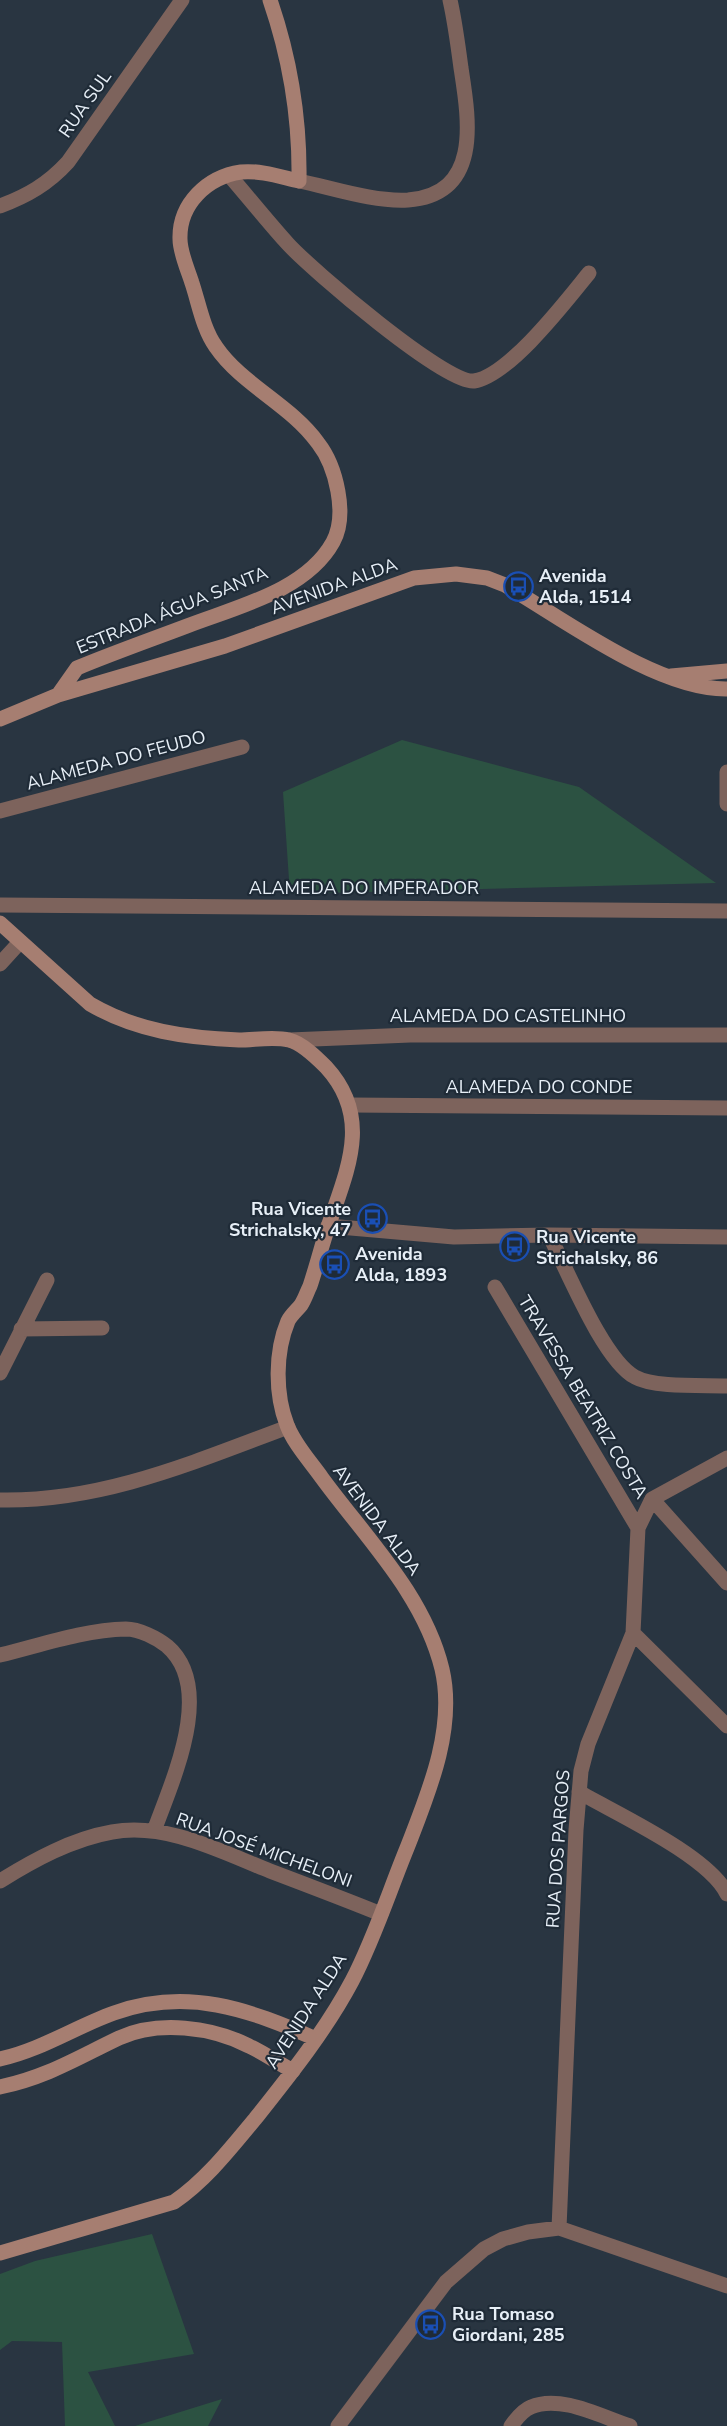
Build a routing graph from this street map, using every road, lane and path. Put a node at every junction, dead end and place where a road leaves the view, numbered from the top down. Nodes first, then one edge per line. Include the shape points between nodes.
1 (182, 0) edge
2 (270, 0) edge
3 (450, 0) edge
4 (229, 175) junction
5 (299, 181) junction
6 (0, 207) edge
7 (589, 273) dead end
8 (727, 670) edge
9 (671, 676) junction
10 (727, 689) edge
11 (58, 695) junction
12 (0, 719) edge
13 (242, 747) dead end
14 (727, 772) edge
15 (727, 804) edge
16 (0, 811) edge
17 (0, 905) edge
18 (727, 911) edge
19 (0, 923) edge
20 (20, 942) junction
21 (0, 964) edge
22 (727, 1035) edge
23 (290, 1040) junction
24 (350, 1105) junction
25 (727, 1108) edge
26 (328, 1226) junction
27 (549, 1235) junction
28 (727, 1238) edge
29 (47, 1280) dead end
30 (495, 1287) dead end
31 (102, 1328) dead end
32 (21, 1329) junction
33 (0, 1373) edge
34 (727, 1386) edge
35 (288, 1427) junction
36 (727, 1458) edge
37 (652, 1499) junction
38 (0, 1500) edge
39 (638, 1528) junction
40 (727, 1583) edge
41 (633, 1633) junction
42 (0, 1655) edge
43 (727, 1726) edge
44 (579, 1792) junction
45 (154, 1831) junction
46 (0, 1881) edge
47 (727, 1894) edge
48 (381, 1914) junction
49 (316, 2039) junction
50 (0, 2059) edge
51 (293, 2072) junction
52 (0, 2087) edge
53 (558, 2228) junction
54 (0, 2253) edge
55 (727, 2286) edge
56 (338, 2426) edge
57 (511, 2426) edge
58 (630, 2426) edge

1 - 6 street, RUA SUL via 68,162 53,179 29,195
2 - 5 street via 282,34 295,102
3 - 5 street, ESTRADA ÁGUA SANTA via 469,136 464,161 451,181 432,194 408,200
4 - 5 street, ESTRADA ÁGUA SANTA via 267,174
4 - 7 street via 288,244 326,281 435,364 459,377 474,381 500,370
4 - 11 street, ESTRADA ÁGUA SANTA via 210,182 191,201 182,222 183,254 215,346 319,443 334,473 340,507 335,540 320,562 274,592 77,668
8 - 9 street, AVENIDA ALDA
9 - 10 street, AVENIDA ALDA via 698,688
9 - 11 street, AVENIDA ALDA via 628,660 505,585 456,574 414,578 225,646
11 - 12 street, AVENIDA ALDA
13 - 16 street, ALAMEDA DO FEUDO
14 - 15 street
17 - 18 street, ALAMEDA DO IMPERADOR
19 - 20 street
20 - 21 street
20 - 23 street via 90,1004 128,1023 180,1035
22 - 23 street, ALAMEDA DO CASTELINHO via 410,1035
23 - 24 street, AVENIDA ALDA via 316,1057 336,1078
24 - 25 street, ALAMEDA DO CONDE
24 - 26 street, AVENIDA ALDA via 354,1127 350,1158
26 - 27 street via 454,1237
26 - 35 street, AVENIDA ALDA via 310,1286 289,1319 282,1343 278,1383
27 - 28 street
27 - 34 street via 620,1366 636,1378 656,1382
29 - 32 street
30 - 39 street, TRAVESSA BEATRIZ COSTA
31 - 32 street
32 - 33 street
35 - 38 street via 110,1489
35 - 48 street, AVENIDA ALDA via 396,1573 429,1633 442,1668 446,1708 442,1740 420,1814
36 - 37 street
37 - 39 street, RUA DOS PARGOS
37 - 40 street
39 - 41 street, RUA DOS PARGOS
41 - 43 street
41 - 44 street, RUA DOS PARGOS via 588,1744
42 - 45 street via 94,1632 129,1629 158,1639 180,1657 190,1688 188,1726
44 - 47 street via 689,1856 711,1872
44 - 53 street, RUA DOS PARGOS
45 - 46 street, RUA JOSÉ MICHELONI via 113,1832 72,1844
45 - 48 street, RUA JOSÉ MICHELONI via 193,1841
48 - 49 street, AVENIDA ALDA via 351,1983
49 - 50 street via 231,2007 190,2000 148,2003 113,2013 26,2053
49 - 51 street, AVENIDA ALDA
51 - 52 street via 237,2041 197,2030 156,2028 121,2037 35,2079
51 - 54 street, AVENIDA ALDA via 197,2186 174,2202
53 - 55 street
53 - 56 street via 503,2239 483,2249 446,2282
57 - 58 street via 529,2408 542,2403 568,2405

